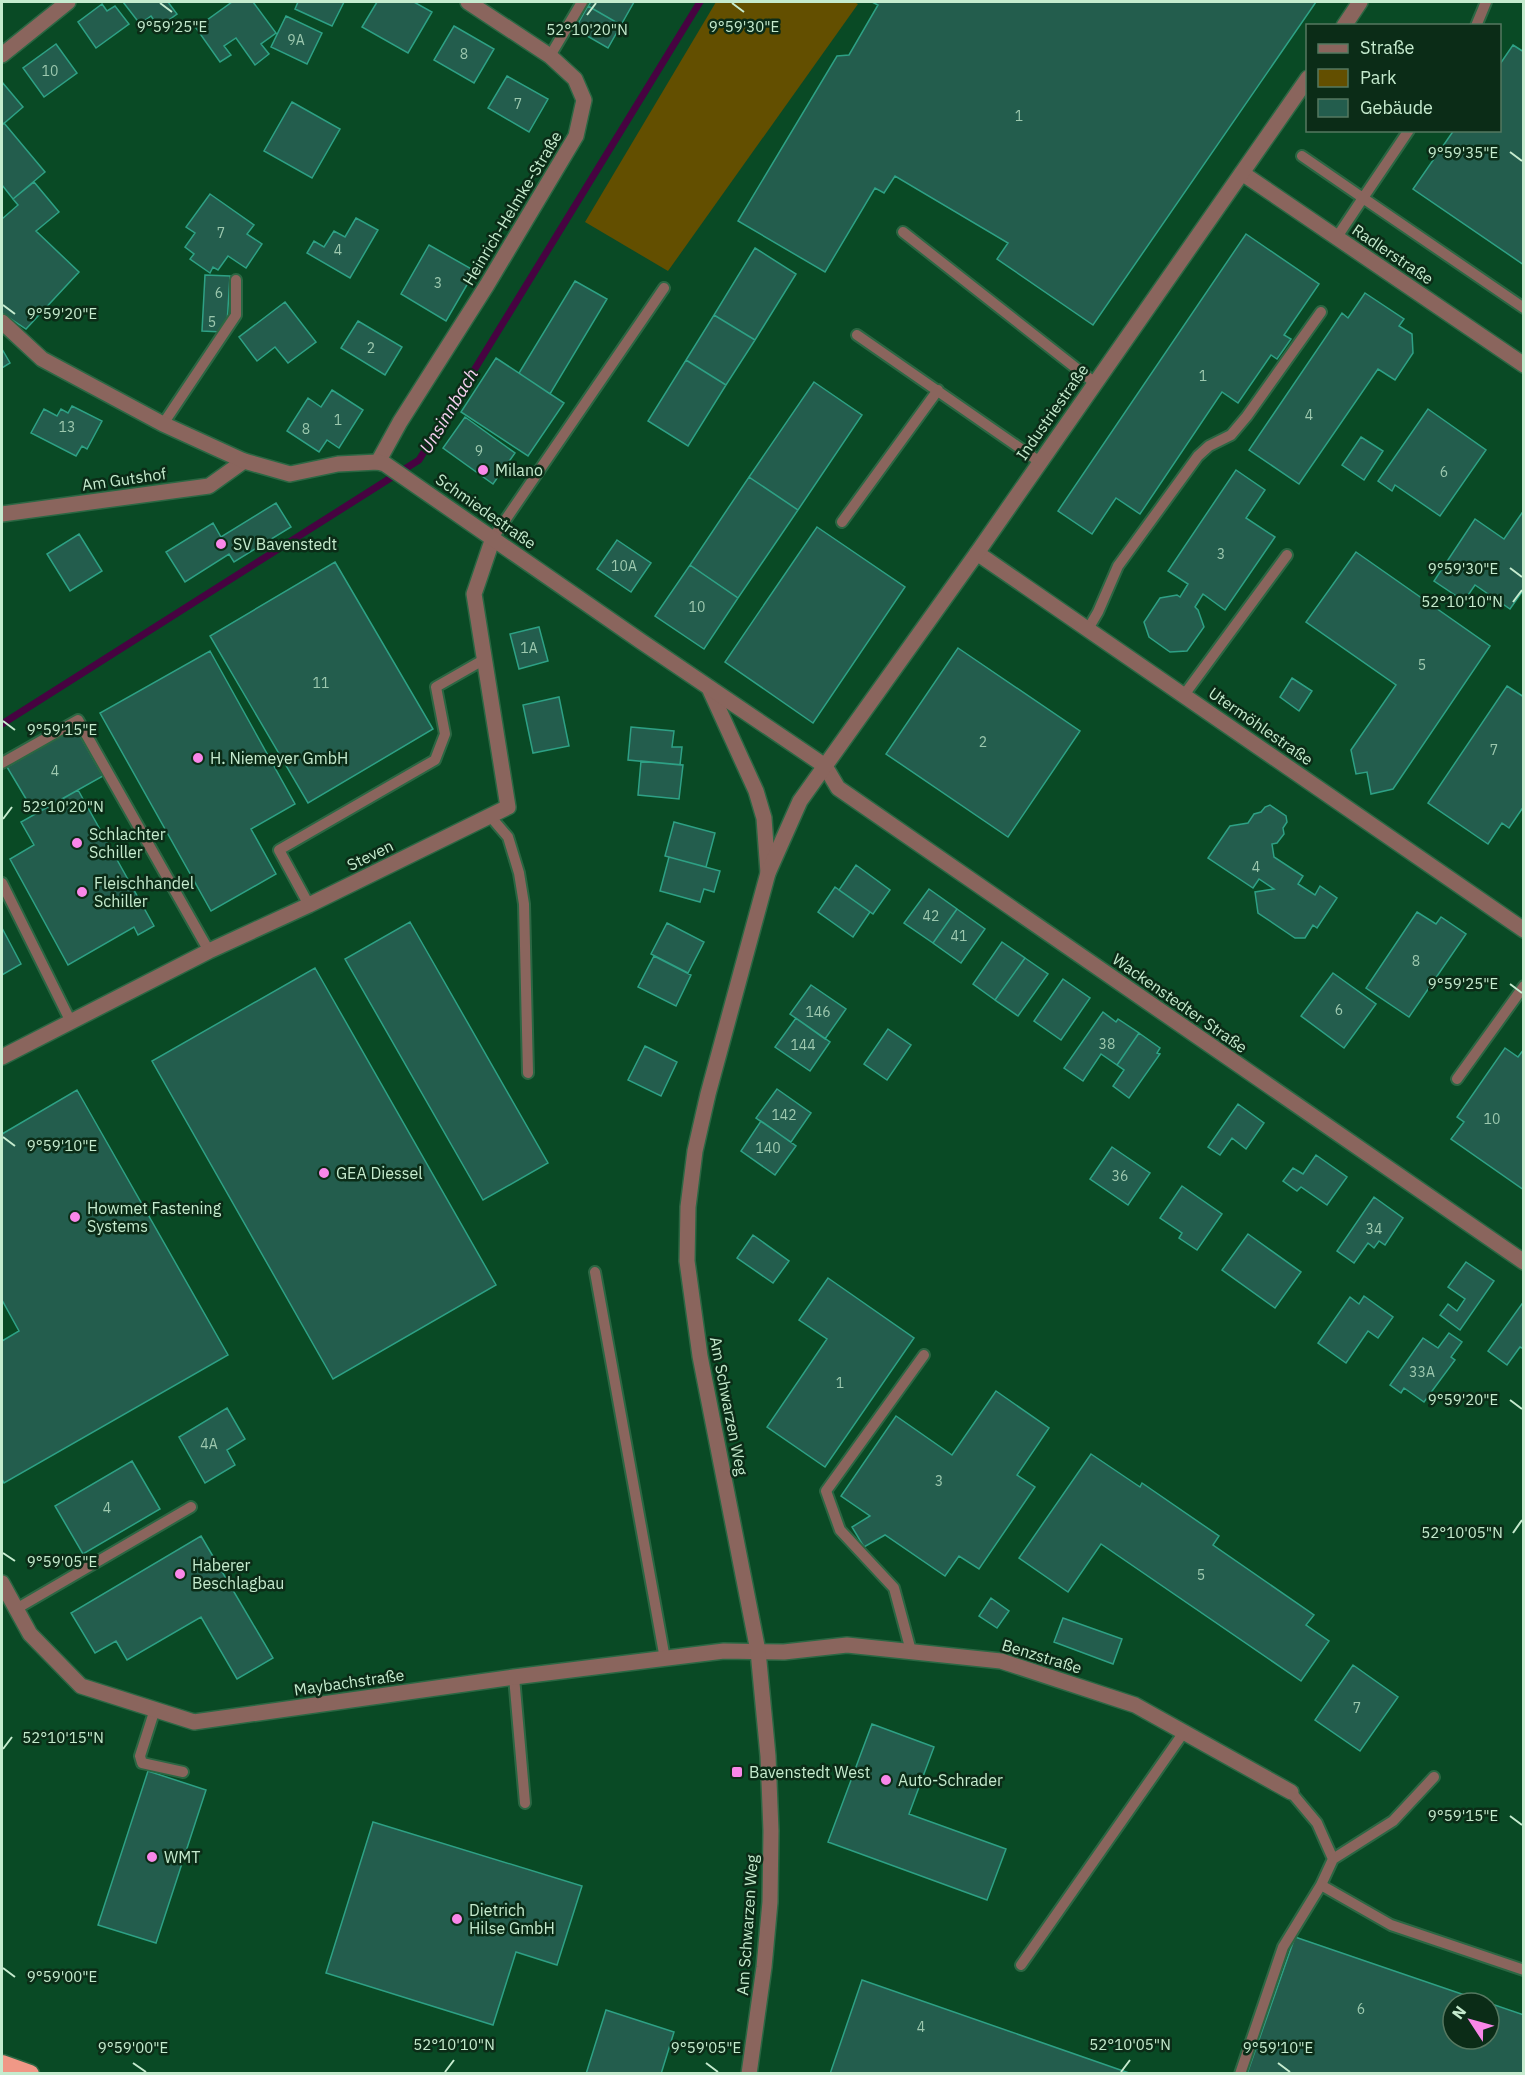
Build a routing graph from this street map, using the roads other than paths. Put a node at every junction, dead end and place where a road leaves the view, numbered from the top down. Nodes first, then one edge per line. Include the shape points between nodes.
1 (68, 2) edge
2 (468, 2) edge
3 (582, 2) edge
4 (1360, 2) edge
5 (1486, 2) edge
6 (1345, 24) edge
7 (1477, 24) edge
8 (2, 55) edge
9 (550, 56) junction
10 (1306, 81) edge
11 (1408, 132) edge
12 (1302, 156) dead end
13 (1242, 172) junction
14 (1363, 198) junction
15 (903, 232) dead end
16 (1337, 237) junction
17 (236, 280) dead end
18 (664, 288) dead end
19 (1524, 308) edge
20 (1321, 312) dead end
21 (2, 322) edge
22 (857, 334) dead end
23 (1524, 365) edge
24 (1095, 383) junction
25 (938, 390) junction
26 (164, 424) junction
27 (244, 461) junction
28 (1040, 462) junction
29 (382, 463) junction
30 (2, 514) edge
31 (842, 522) dead end
32 (493, 538) junction
33 (977, 553) junction
34 (1287, 555) dead end
35 (1088, 629) junction
36 (485, 659) junction
37 (709, 688) junction
38 (1184, 695) junction
39 (2, 763) edge
40 (825, 766) junction
41 (490, 816) junction
42 (768, 873) junction
43 (2, 883) edge
44 (309, 905) junction
45 (1524, 930) edge
46 (208, 951) junction
47 (1524, 986) edge
48 (71, 1022) junction
49 (2, 1057) edge
50 (528, 1073) dead end
51 (1457, 1079) dead end
52 (1524, 1262) edge
53 (595, 1272) dead end
54 (924, 1355) dead end
55 (191, 1507) dead end
56 (2, 1583) edge
57 (16, 1609) junction
58 (758, 1651) junction
59 (911, 1651) junction
60 (665, 1659) junction
61 (514, 1677) junction
62 (155, 1709) junction
63 (1184, 1732) junction
64 (183, 1772) dead end
65 (1434, 1777) dead end
66 (1291, 1792) joint
67 (525, 1803) dead end
68 (1333, 1859) junction
69 (1321, 1884) junction
70 (1021, 1965) dead end
71 (1524, 1970) edge
72 (2, 2064) edge
73 (30, 2073) edge
74 (749, 2073) edge
75 (1240, 2073) edge

1 - 8 street
2 - 9 street, Heinrich-Helmke-Straße
3 - 9 lane
4 - 6 street
5 - 7 lane
9 - 29 street, Heinrich-Helmke-Straße via 575,80 584,100 576,136 400,422
10 - 13 street, Industriestraße
11 - 14 lane
12 - 14 lane
13 - 16 street, Radlerstraße
13 - 24 street, Industriestraße
14 - 16 lane
14 - 19 lane
15 - 24 lane
16 - 23 street, Radlerstraße
17 - 26 lane via 236,315
18 - 32 lane
20 - 35 lane via 1231,435 1198,456 1118,566
21 - 26 street via 42,359
22 - 25 lane
24 - 28 street, Industriestraße
25 - 28 lane
25 - 31 lane
26 - 27 street
27 - 29 street via 290,474 338,464
27 - 30 street, Am Gutshof via 209,486
28 - 33 street, Industriestraße
29 - 32 street, Schmiedestraße
32 - 36 street, Steven via 474,594
32 - 37 street, Schmiedestraße
33 - 35 street, Utermöhlestraße
33 - 40 street, Industriestraße
34 - 38 lane
35 - 38 street, Utermöhlestraße
36 - 41 street, Steven via 508,807
36 - 44 lane via 436,687 445,734 435,760 279,850
37 - 40 street, Schmiedestraße
37 - 42 street via 756,791 764,818
38 - 45 street, Utermöhlestraße
39 - 46 lane via 78,720
40 - 42 street, Am Schwarzen Weg via 800,801
40 - 52 street, Wackenstedter Straße via 838,788
41 - 44 street, Steven
41 - 50 lane via 508,837 523,894
42 - 58 street, Am Schwarzen Weg via 695,1151 687,1261 700,1356
43 - 48 lane
44 - 46 street, Steven
46 - 48 street, Steven
47 - 51 lane
48 - 49 street, Steven
53 - 60 lane
54 - 59 lane via 826,1491 840,1530 894,1588
55 - 57 lane
56 - 57 street, Maybachstraße
57 - 62 street, Maybachstraße via 30,1634 81,1686
58 - 59 street, Benzstraße via 847,1646
58 - 60 street, Maybachstraße
58 - 74 street, Am Schwarzen Weg via 768,1756 770,1902
59 - 63 street, Benzstraße via 1001,1660 1135,1705
60 - 61 street, Maybachstraße
61 - 62 street, Maybachstraße via 194,1722
61 - 67 lane
62 - 64 lane via 141,1749 142,1763
63 - 66 street, Benzstraße
63 - 70 lane
65 - 68 lane via 1393,1821
66 - 68 lane via 1317,1823
68 - 69 lane
69 - 71 lane via 1391,1925
69 - 75 lane via 1283,1947
72 - 73 highway

